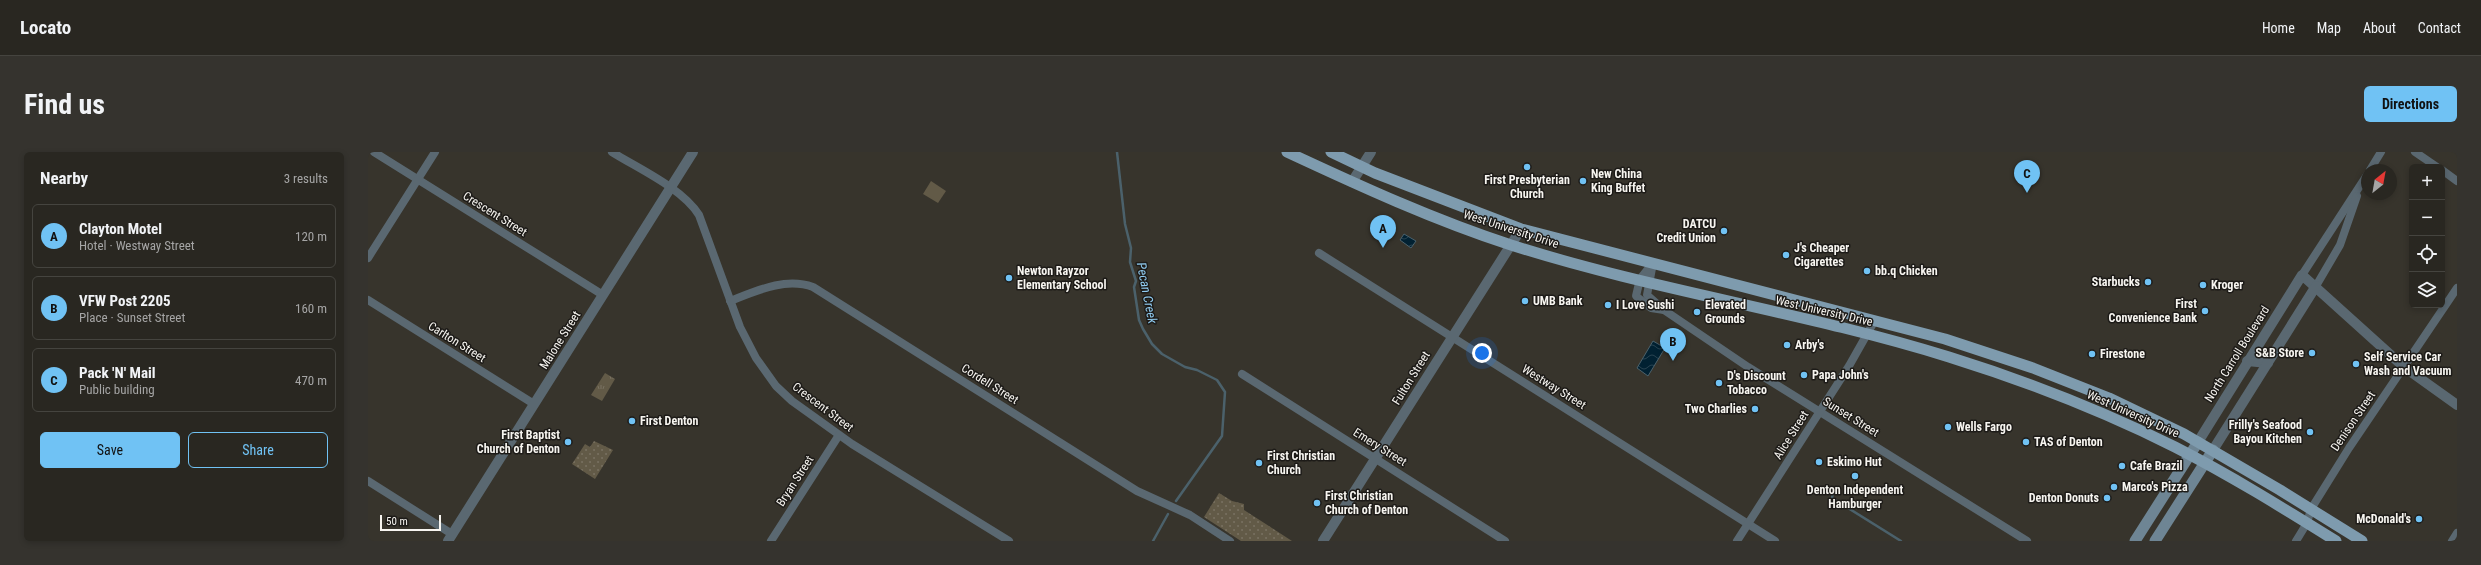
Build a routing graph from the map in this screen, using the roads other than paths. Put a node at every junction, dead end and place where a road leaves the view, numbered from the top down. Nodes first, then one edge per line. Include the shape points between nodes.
1 (374, 152) edge
2 (435, 152) edge
3 (612, 152) edge
4 (693, 152) edge
5 (1287, 152) edge
6 (1331, 152) edge
7 (1371, 152) edge
8 (2381, 152) edge
9 (2415, 152) edge
10 (2374, 164) edge
11 (2433, 164) edge
12 (1361, 167) junction
13 (2445, 172) edge
14 (418, 179) junction
15 (2457, 181) edge
16 (1352, 182) junction
17 (2361, 185) edge
18 (670, 188) junction
19 (2361, 190) edge
20 (1521, 229) junction
21 (1512, 245) junction
22 (1319, 253) dead end
23 (368, 258) edge
24 (1653, 263) junction
25 (2302, 275) junction
26 (1644, 280) junction
27 (2316, 286) junction
28 (2457, 288) edge
29 (603, 296) junction
30 (368, 300) edge
31 (730, 301) junction
32 (1875, 320) junction
33 (1866, 335) junction
34 (1453, 337) junction
35 (2247, 361) junction
36 (2268, 363) junction
37 (2404, 366) junction
38 (1242, 374) dead end
39 (534, 404) junction
40 (2457, 405) edge
41 (1820, 411) junction
42 (839, 435) junction
43 (2198, 442) junction
44 (2213, 450) junction
45 (2189, 455) junction
46 (1375, 459) junction
47 (2205, 463) junction
48 (368, 481) edge
49 (2311, 509) junction
50 (2307, 523) junction
51 (1748, 524) junction
52 (2457, 533) edge
53 (450, 538) edge
54 (771, 541) edge
55 (1008, 541) edge
56 (1230, 541) edge
57 (1323, 541) edge
58 (1505, 541) edge
59 (1737, 541) edge
60 (1775, 541) edge
61 (2027, 541) edge
62 (2135, 541) edge
63 (2155, 541) edge
64 (2296, 541) edge
65 (2336, 541) edge
66 (2362, 541) edge
67 (2452, 541) edge

1 - 14 street, Crescent Street
2 - 14 street
3 - 18 street
4 - 18 street, Malone Street
5 - 16 main road, West University Drive
6 - 12 main road, West University Drive
7 - 12 street
8 - 10 street
9 - 11 street
12 - 16 street
12 - 20 main road, West University Drive
13 - 15 street
14 - 23 street
14 - 29 street, Crescent Street
16 - 21 main road, West University Drive via 1439,219
17 - 25 street, North Carroll Boulevard
18 - 29 street, Malone Street
18 - 31 street, Crescent Street via 693,206 699,215
19 - 27 street, North Carroll Boulevard via 2340,245
20 - 21 street, Fulton Street
20 - 24 main road, West University Drive
21 - 26 main road, West University Drive
21 - 34 street, Fulton Street
22 - 34 street, Westway Street
24 - 26 street
24 - 32 main road, West University Drive
25 - 27 street
25 - 35 street, North Carroll Boulevard
26 - 33 main road, West University Drive
26 - 41 street, Sunset Street via 1636,296 1639,300 1650,308 1664,310 1748,367
27 - 36 street, North Carroll Boulevard
27 - 37 street
28 - 37 street, Denison Street
29 - 39 street, Malone Street
30 - 39 street, Carlton Street
31 - 42 street, Crescent Street via 750,348 776,386 792,401
31 - 56 street, Cordell Street via 781,285 804,283 814,286 1137,491 1190,515
32 - 33 street, Alice Street
32 - 43 main road, West University Drive via 1951,340 2033,368 2109,398
33 - 41 street, Alice Street
33 - 45 main road, West University Drive via 1949,357 2018,381 2099,413
34 - 46 street, Fulton Street
34 - 51 street, Westway Street
35 - 36 street
35 - 43 street, North Carroll Boulevard
36 - 44 street, North Carroll Boulevard
37 - 40 street
37 - 49 street, Denison Street
38 - 46 street, Emery Street
39 - 53 street, Malone Street
41 - 51 street, Alice Street
41 - 61 street, Sunset Street
42 - 54 street, Bryan Street
42 - 55 street, Crescent Street
43 - 44 main road, West University Drive
43 - 45 main road, North Carroll Boulevard
44 - 47 main road, North Carroll Boulevard
44 - 49 main road, West University Drive
45 - 47 main road, West University Drive
45 - 62 main road, North Carroll Boulevard
46 - 57 street, Fulton Street
46 - 58 street, Emery Street
47 - 50 main road, West University Drive
47 - 63 main road, North Carroll Boulevard
48 - 53 street
49 - 50 street, Denison Street
49 - 66 main road, West University Drive
50 - 64 street, Denison Street
50 - 65 main road, West University Drive
51 - 59 street, Alice Street
51 - 60 street, Westway Street
52 - 67 street

